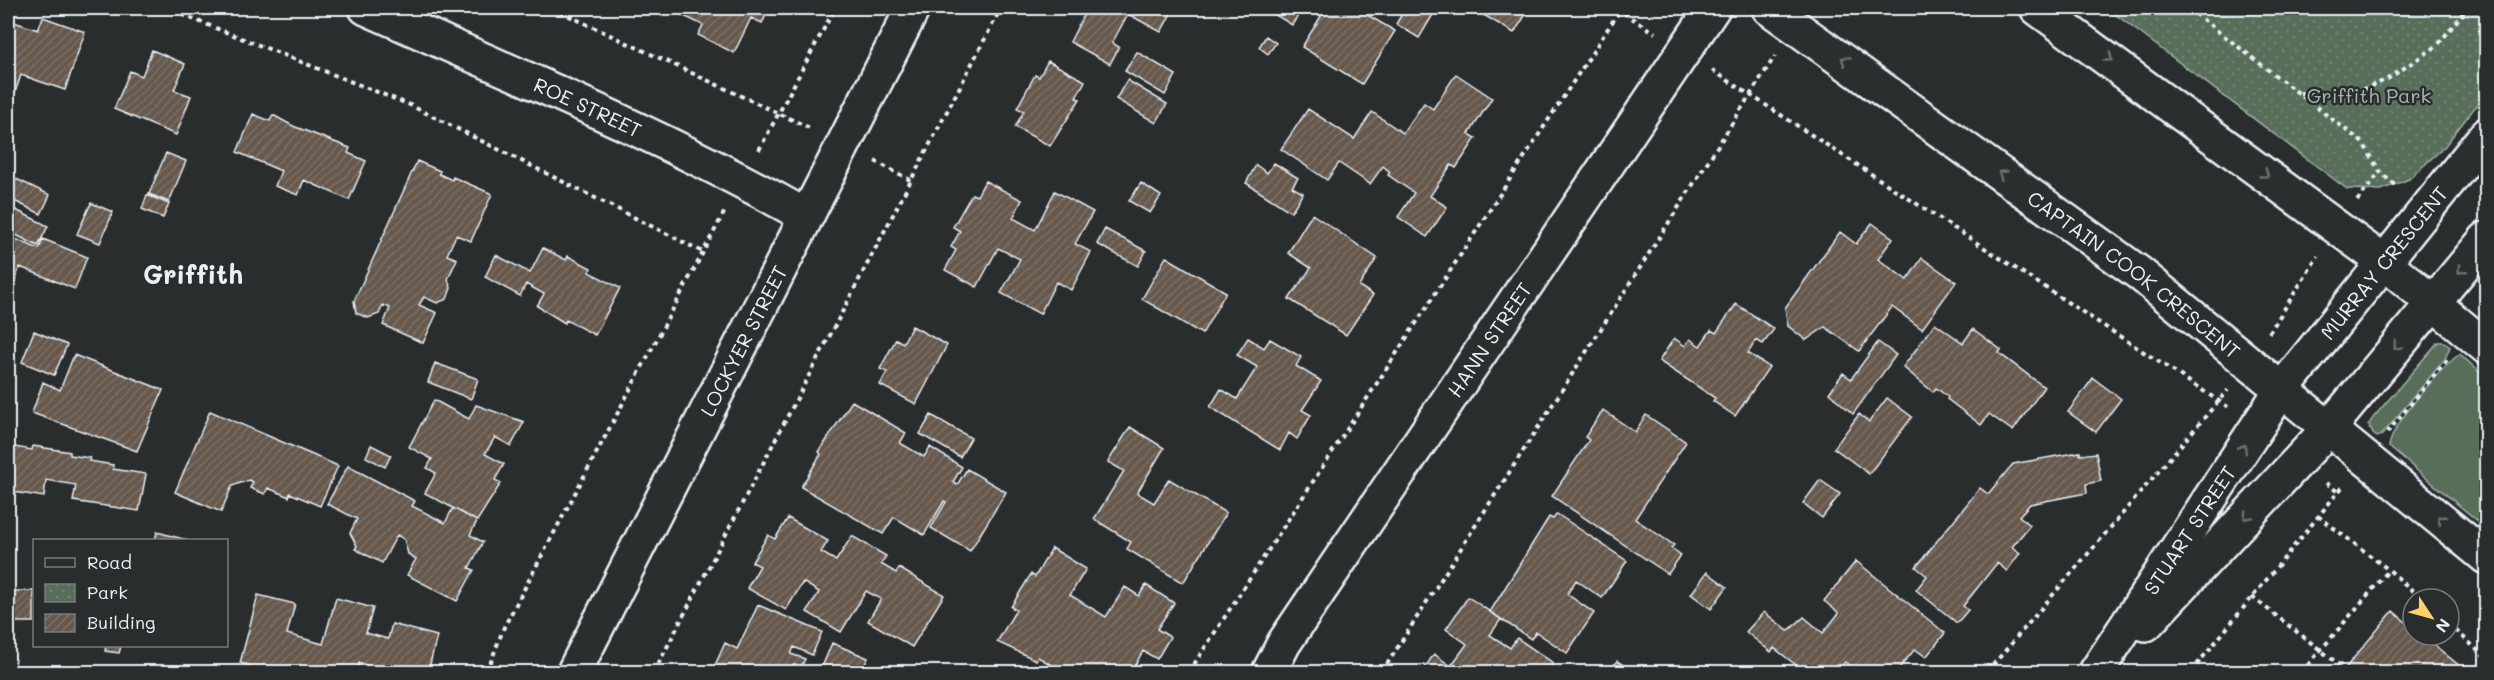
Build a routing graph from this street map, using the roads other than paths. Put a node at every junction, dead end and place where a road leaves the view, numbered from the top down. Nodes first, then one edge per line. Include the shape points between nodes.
1 (366, 8) edge
2 (913, 8) edge
3 (1713, 8) edge
4 (1768, 8) edge
5 (2037, 8) edge
6 (2487, 135) edge
7 (806, 216) junction
8 (2487, 239) edge
9 (2384, 262) junction
10 (2434, 301) junction
11 (2487, 346) edge
12 (2282, 389) junction
13 (2330, 427) junction
14 (2487, 557) edge
15 (573, 672) edge
16 (1269, 672) edge
17 (2096, 672) edge
18 (2102, 672) edge

1 - 7 street, ROE STREET via 641,130
2 - 7 street, LOCKYER STREET
3 - 16 street, HANN STREET via 1291,633
12 -> 4 street, CAPTAIN COOK CRESCENT via 2139,273
5 -> 9 street
6 - 9 street, MURRAY CRESCENT
7 - 15 street, LOCKYER STREET
8 -> 10 street
9 - 10 street
9 - 12 street, MURRAY CRESCENT
10 - 11 street
10 -> 13 street
12 - 13 street, CAPTAIN COOK CRESCENT
17 -> 12 street, STUART STREET
14 -> 13 street, CAPTAIN COOK CRESCENT
13 -> 18 street, STUART STREET

